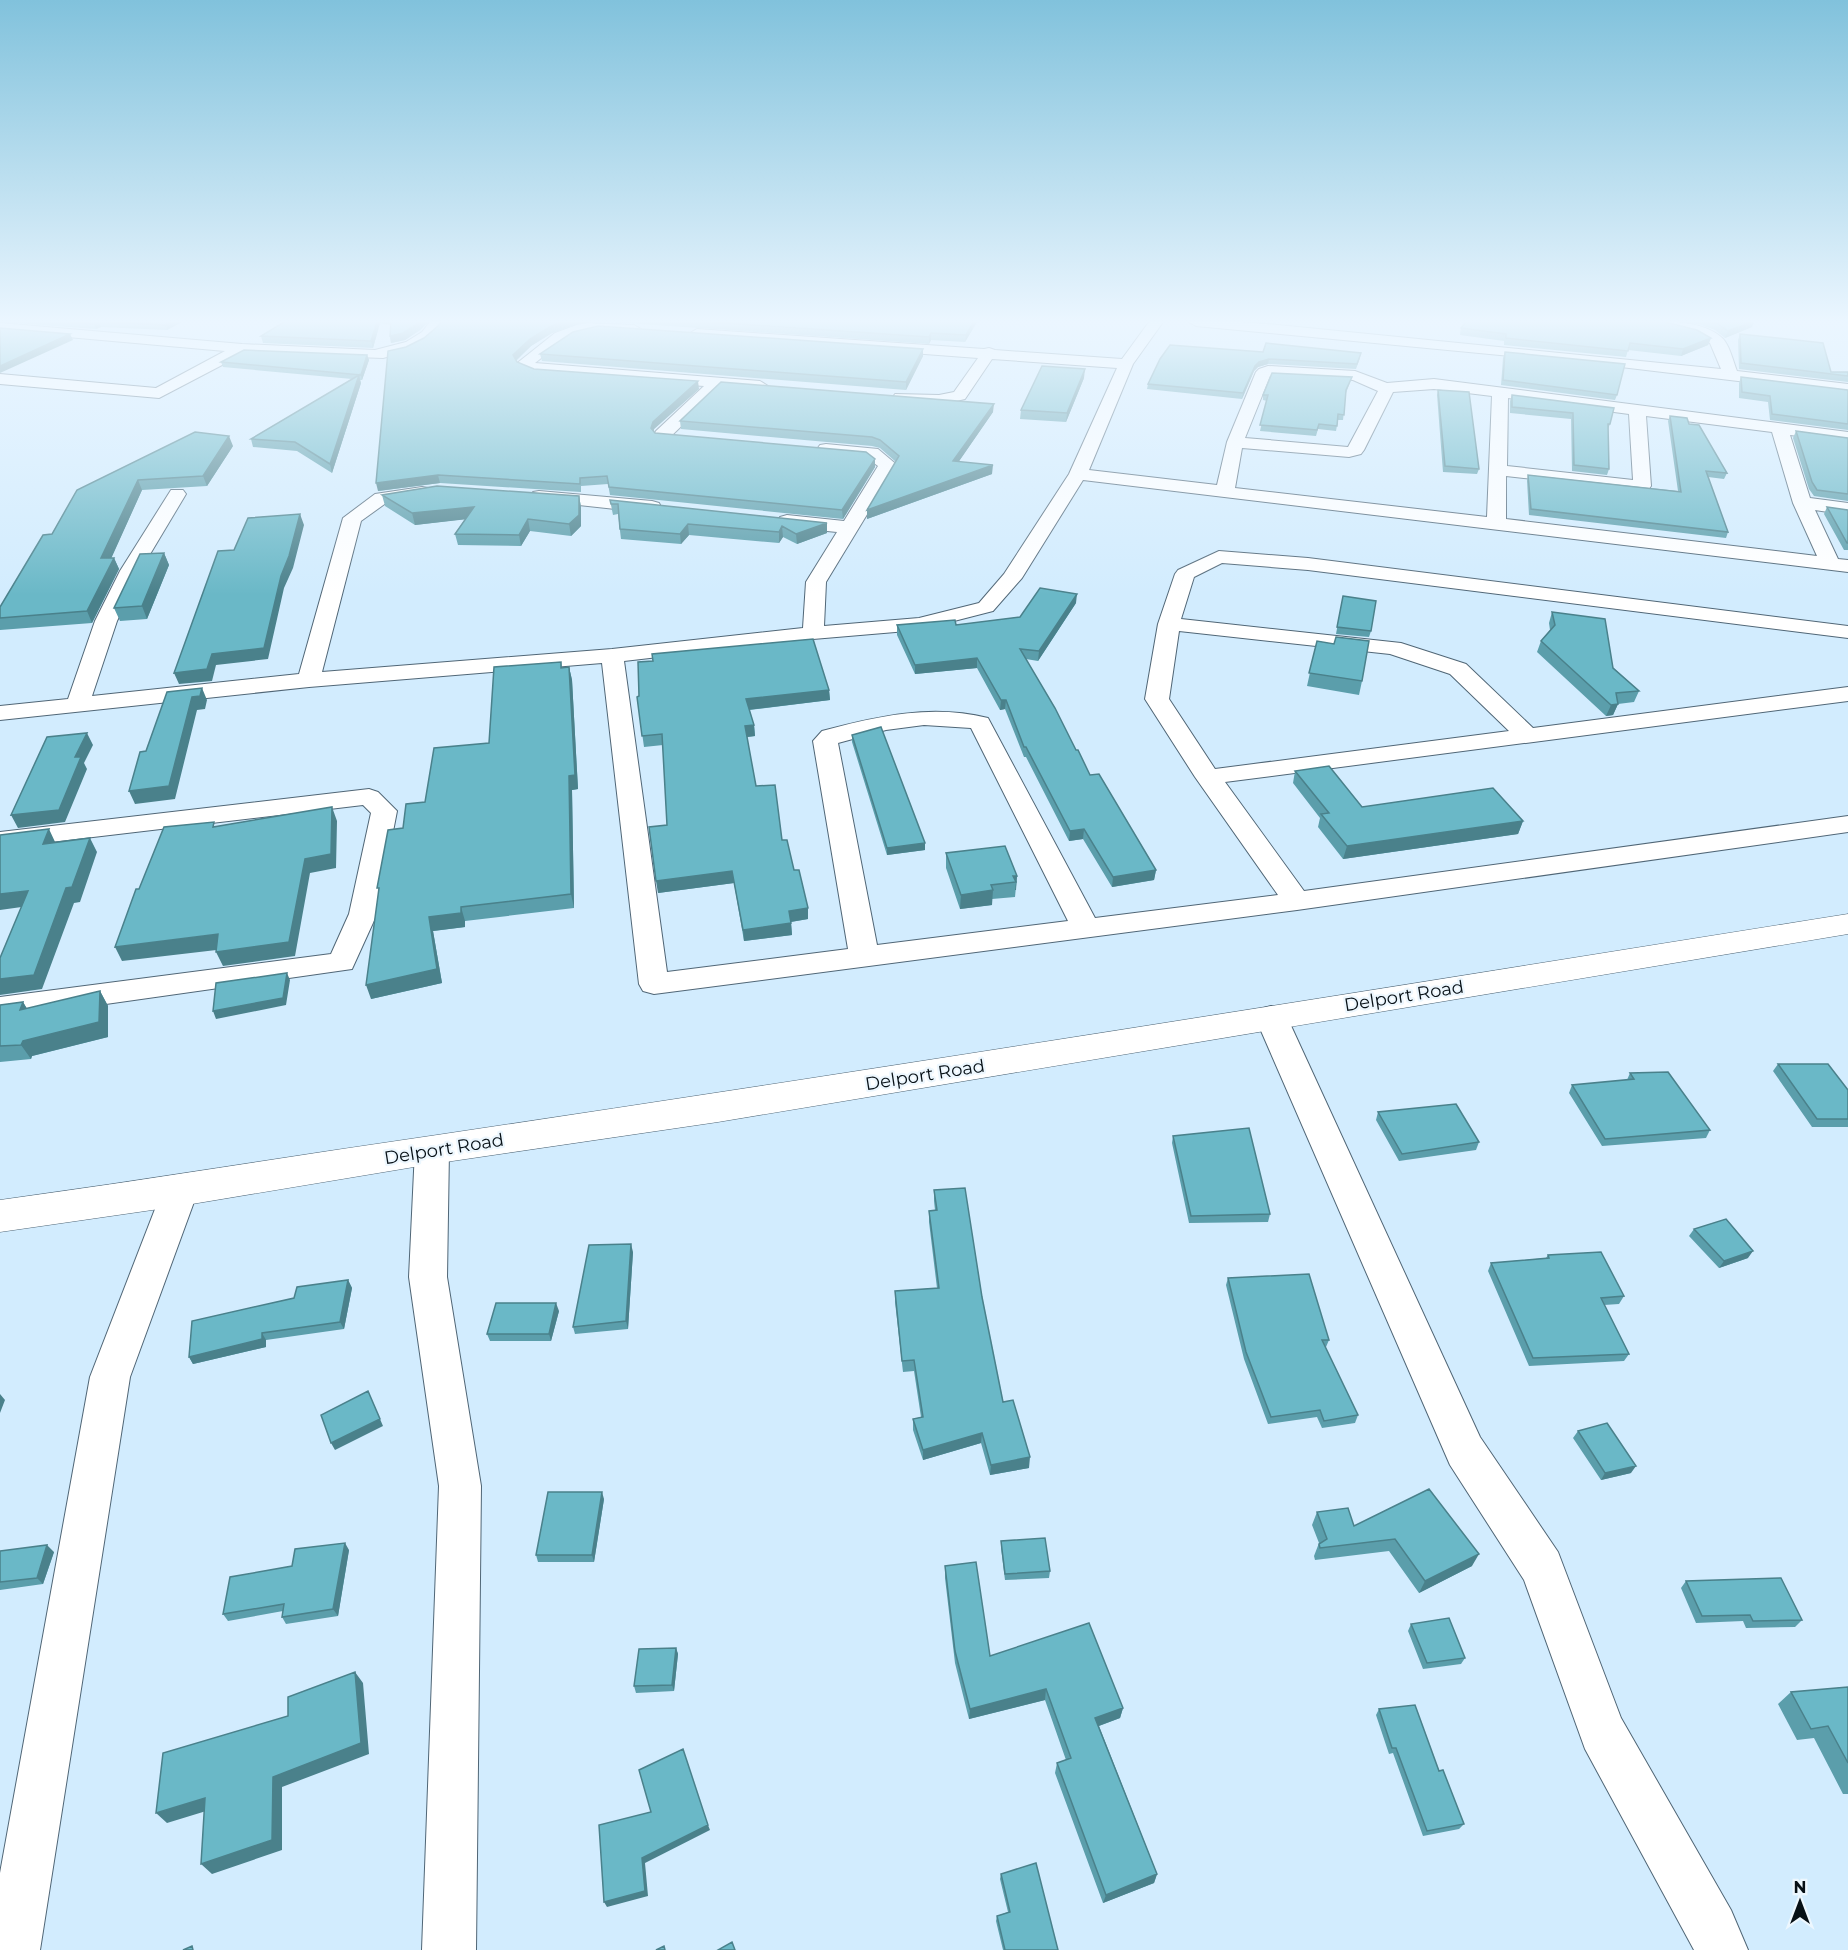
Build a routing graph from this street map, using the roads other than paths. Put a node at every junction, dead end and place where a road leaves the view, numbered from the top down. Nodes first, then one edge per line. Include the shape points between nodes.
1 (685, 413) edge
2 (1104, 413) edge
3 (1247, 413) edge
4 (1374, 413) edge
5 (1499, 413) edge
6 (1637, 413) edge
7 (1655, 413) edge
8 (1779, 427) junction
9 (686, 437) edge
10 (1848, 438) edge
11 (1235, 442) junction
12 (814, 448) edge
13 (1498, 470) junction
14 (1078, 474) junction
15 (440, 490) edge
16 (1225, 492) junction
17 (177, 494) edge
18 (524, 495) edge
19 (1802, 504) junction
20 (675, 509) edge
21 (1848, 509) edge
22 (768, 519) edge
23 (1496, 524) junction
24 (849, 527) junction
25 (1839, 565) edge
26 (1169, 624) junction
27 (1848, 632) edge
28 (813, 633) junction
29 (612, 656) junction
30 (309, 680) junction
31 (1848, 694) edge
32 (78, 704) junction
33 (0, 713) edge
34 (1528, 736) junction
35 (1208, 777) junction
36 (1848, 824) edge
37 (0, 840) edge
38 (1297, 901) junction
39 (1848, 924) edge
40 (1086, 928) junction
41 (864, 955) junction
42 (0, 1008) edge
43 (1271, 1017) junction
44 (432, 1150) junction
45 (180, 1191) junction
46 (0, 1216) edge
47 (13, 1950) edge
48 (449, 1950) edge
49 (1721, 1950) edge

1 - 9 street via 662,435
2 - 14 street
3 - 11 street
4 - 11 street via 1355,450 1348,452
5 - 13 street
6 - 13 street via 1642,486
7 - 8 street
8 - 10 street
8 - 19 street
11 - 16 street
12 - 24 street via 872,453 888,465
13 - 23 street
14 - 16 street
14 - 28 street via 1012,578 986,607 919,624
15 - 30 street via 381,498 352,518
16 - 23 street
17 - 32 street via 106,621
18 - 20 street
19 - 21 street
19 - 25 street
22 - 24 street
23 - 25 street
24 - 28 street via 816,582
26 - 27 street via 1185,574 1218,557 1308,564
26 - 34 street via 1393,648 1458,669
26 - 35 street via 1157,699
28 - 29 street
29 - 30 street
29 - 41 street via 654,984
30 - 32 street
31 - 34 street
32 - 33 street
34 - 35 street
35 - 38 street
36 - 38 street
37 - 42 street via 369,797 384,811 363,914 342,962
38 - 40 street
39 - 43 main road, Delport Road
40 - 41 street
40 - 41 street via 980,723 963,718 887,721 825,741
43 - 44 main road, Delport Road via 718,1108
43 - 49 street via 1465,1450 1542,1568 1602,1732
44 - 45 main road, Delport Road
44 - 48 street via 428,1277 460,1486
45 - 46 main road, Delport Road
45 - 47 street via 110,1377

